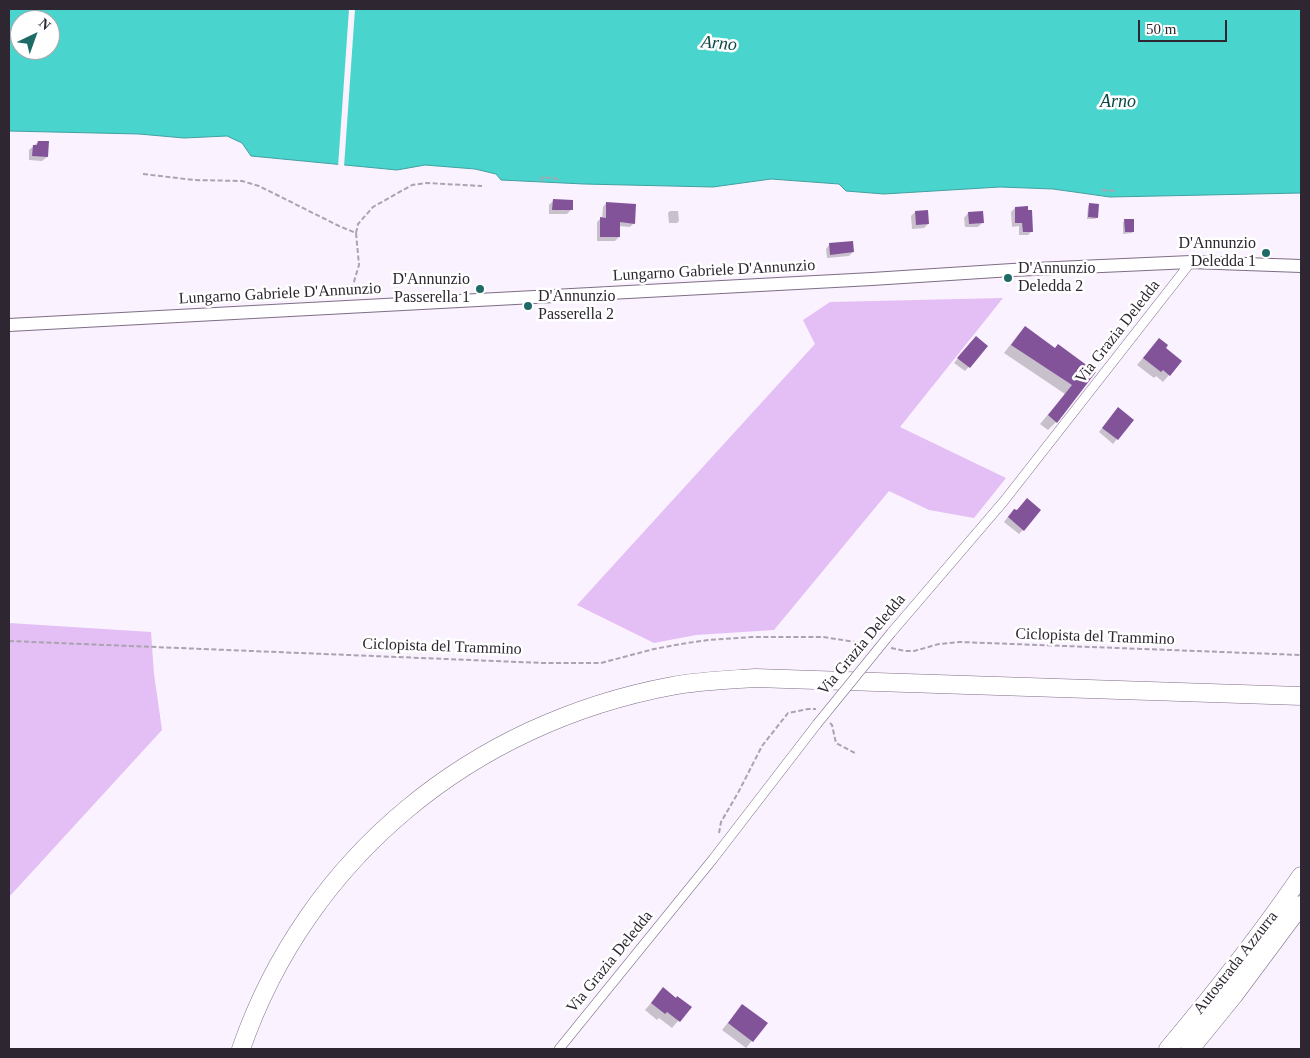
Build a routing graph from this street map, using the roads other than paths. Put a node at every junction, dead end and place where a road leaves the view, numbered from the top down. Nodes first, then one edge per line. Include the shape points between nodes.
1 (1191, 262) junction
2 (1301, 266) edge
3 (9, 326) edge
4 (1301, 696) edge
5 (1298, 880) edge
6 (1301, 905) edge
7 (241, 1049) edge
8 (559, 1049) edge
9 (1168, 1049) edge
10 (1190, 1049) edge

1 - 2 main road, Lungarno Gabriele D'Annunzio
1 - 3 main road, Lungarno Gabriele D'Annunzio
1 - 8 street, Via Grazia Deledda, bridge via 1004,501 890,632
4 - 7 highway via 755,678 671,686 575,712 482,756 411,806 372,841 339,875 295,935 255,1012
5 - 9 highway, Autostrada Azzurra via 1220,986
6 - 10 highway, Autostrada Azzurra

